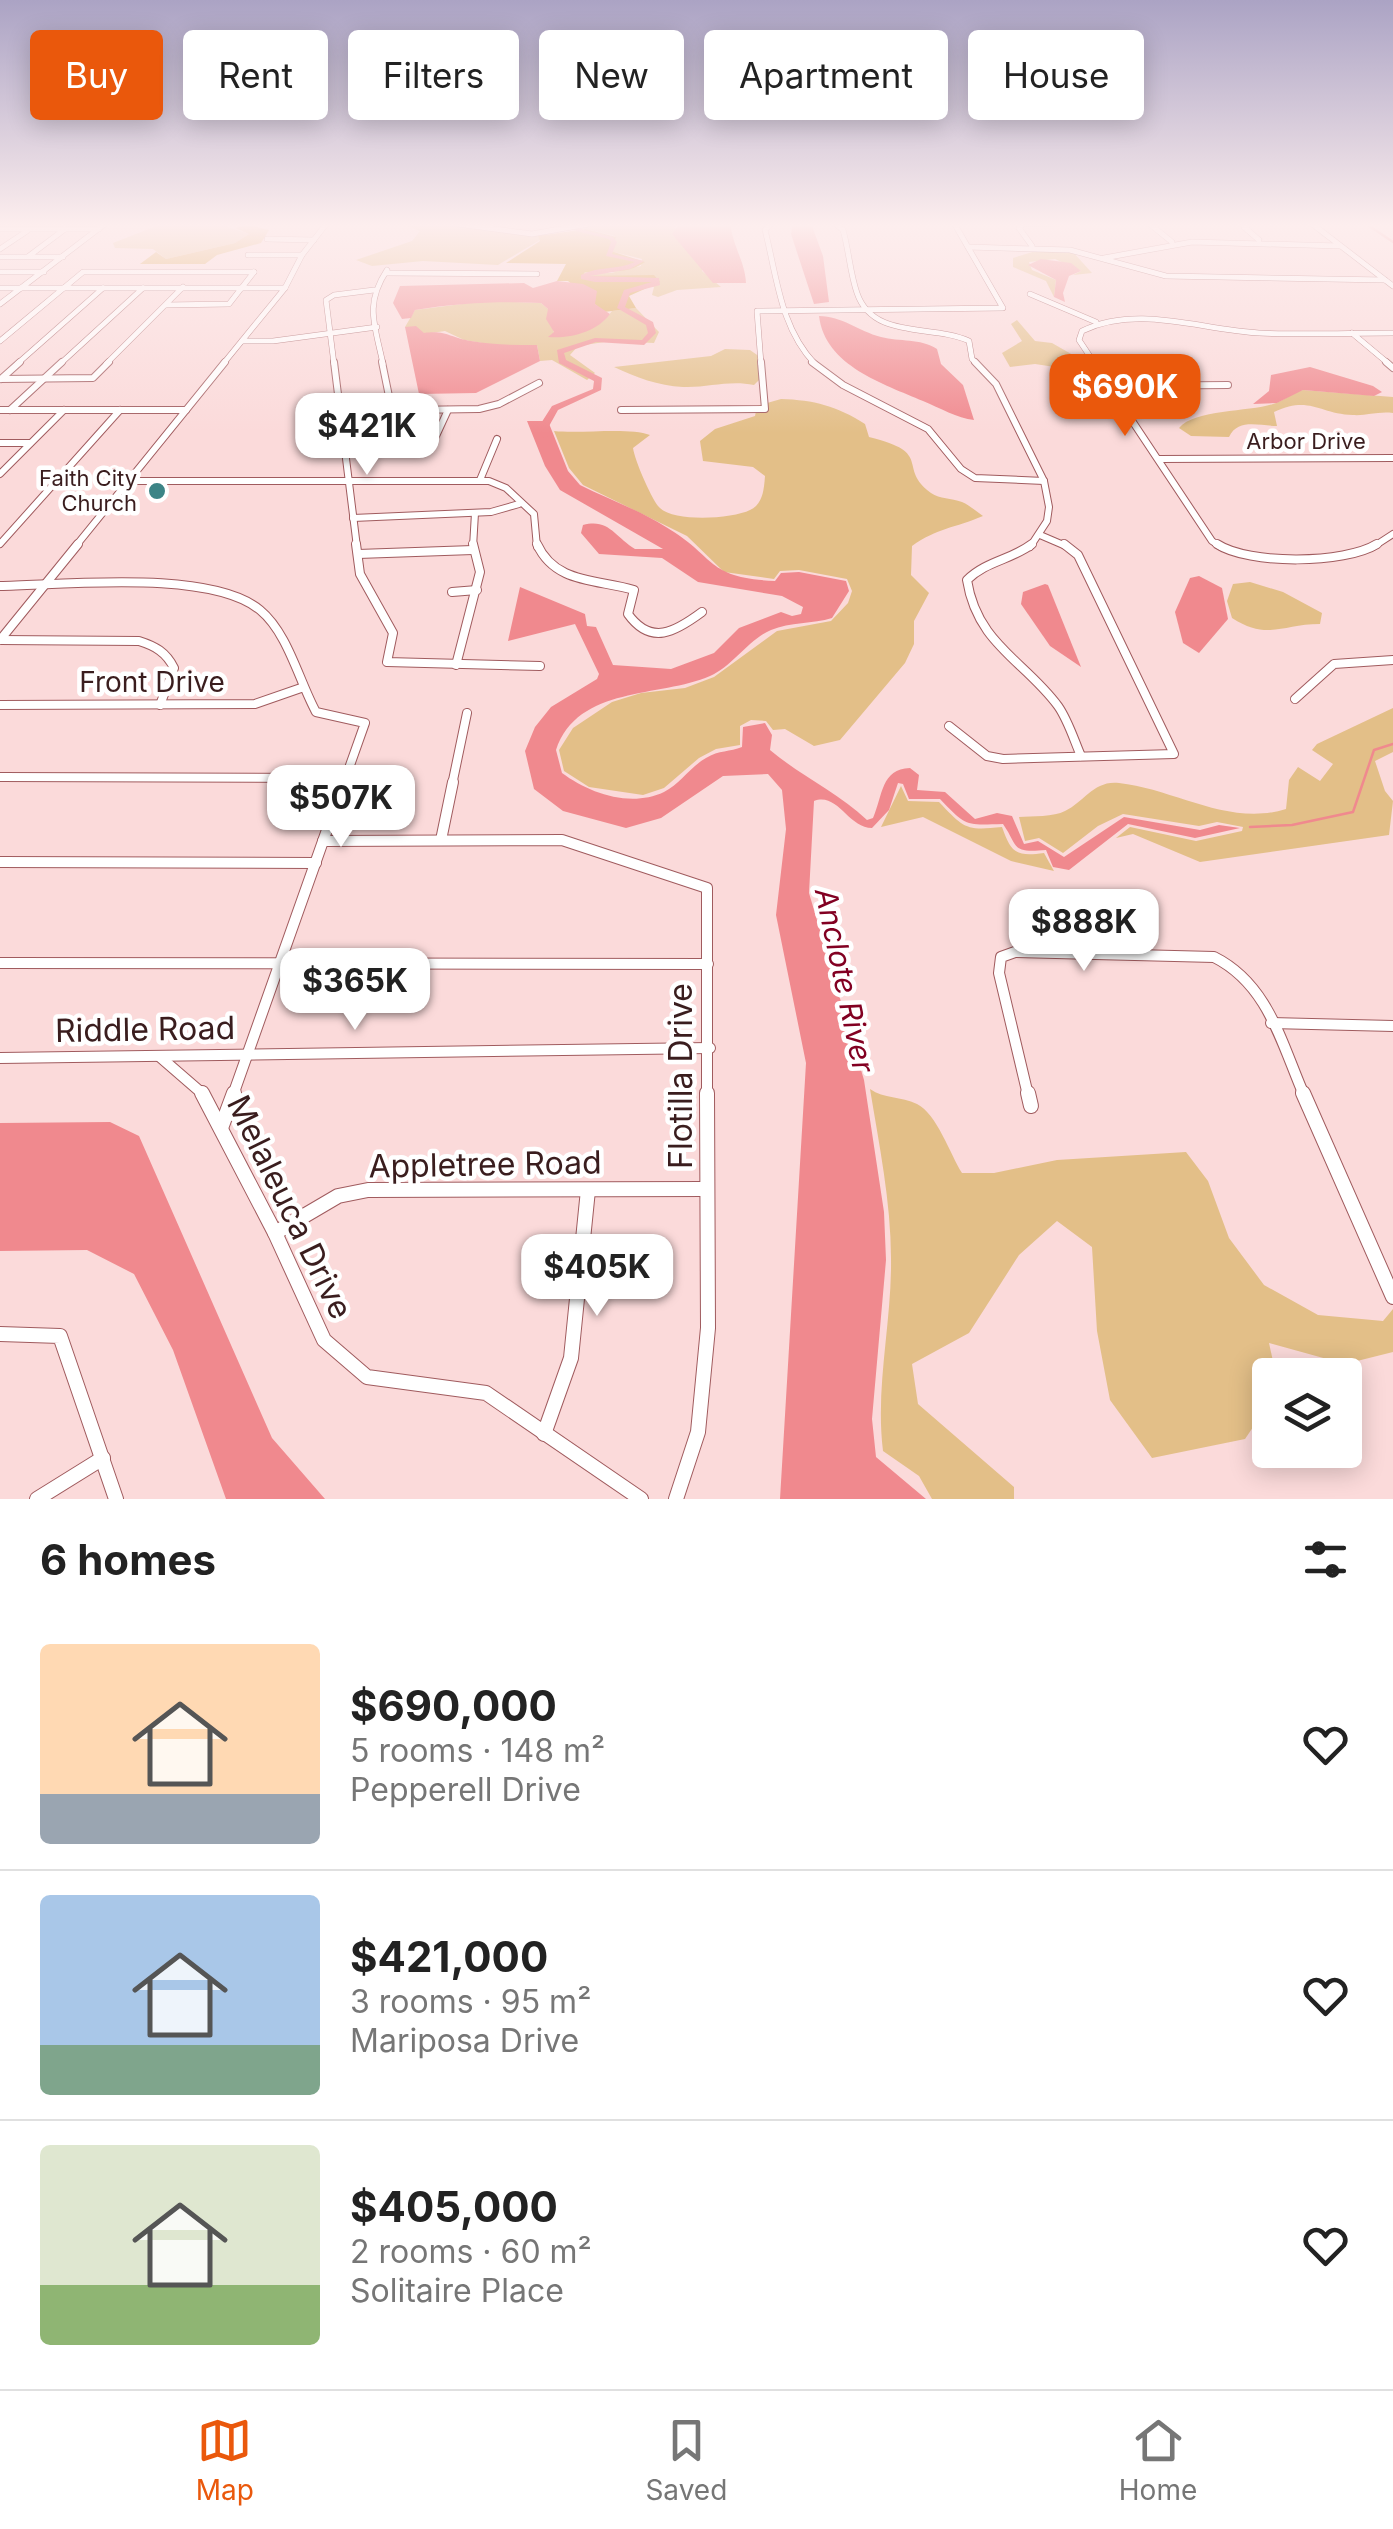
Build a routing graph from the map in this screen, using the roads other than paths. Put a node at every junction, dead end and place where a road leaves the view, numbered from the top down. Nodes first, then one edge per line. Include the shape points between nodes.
1 (58, 293) edge
2 (97, 293) edge
3 (138, 293) edge
4 (178, 293) edge
5 (236, 293) edge
6 (281, 293) edge
7 (351, 293) edge
8 (373, 293) edge
9 (781, 293) edge
10 (860, 293) edge
11 (994, 293) edge
12 (1030, 294) dead end
13 (166, 305) junction
14 (864, 310) junction
15 (786, 311) junction
16 (757, 312) joint
17 (1096, 322) junction
18 (377, 327) junction
19 (1352, 332) junction
20 (1393, 333) edge
21 (331, 334) junction
22 (0, 341) edge
23 (242, 341) junction
24 (1393, 368) edge
25 (0, 379) edge
26 (211, 379) junction
27 (46, 380) junction
28 (539, 383) dead end
29 (1228, 385) dead end
30 (1112, 386) junction
31 (0, 410) edge
32 (10, 410) junction
33 (64, 410) junction
34 (120, 410) junction
35 (152, 410) junction
36 (186, 410) junction
37 (392, 410) junction
38 (448, 410) junction
39 (621, 410) dead end
40 (338, 411) junction
41 (497, 439) dead end
42 (0, 443) edge
43 (30, 444) junction
44 (344, 451) junction
45 (1393, 458) edge
46 (1159, 459) junction
47 (0, 474) edge
48 (480, 480) junction
49 (130, 481) junction
50 (1044, 481) junction
51 (349, 482) junction
52 (519, 504) junction
53 (474, 514) junction
54 (353, 518) junction
55 (1393, 534) edge
56 (1040, 535) junction
57 (0, 544) edge
58 (472, 550) junction
59 (358, 554) junction
60 (0, 586) edge
61 (46, 586) junction
62 (477, 590) junction
63 (452, 592) dead end
64 (702, 612) dead end
65 (0, 640) edge
66 (1393, 660) edge
67 (387, 662) joint
68 (456, 665) junction
69 (540, 666) dead end
70 (301, 688) junction
71 (1295, 699) dead end
72 (160, 705) junction
73 (0, 706) edge
74 (467, 713) dead end
75 (948, 726) dead end
76 (1081, 756) junction
77 (0, 777) edge
78 (344, 778) junction
79 (323, 840) junction
80 (441, 840) junction
81 (0, 862) edge
82 (316, 863) junction
83 (707, 888) joint
84 (0, 963) edge
85 (278, 964) junction
86 (708, 964) junction
87 (1271, 1023) junction
88 (1393, 1026) edge
89 (710, 1048) junction
90 (248, 1055) junction
91 (160, 1056) junction
92 (0, 1058) edge
93 (1031, 1106) dead end
94 (221, 1128) junction
95 (706, 1189) junction
96 (588, 1190) junction
97 (275, 1233) junction
98 (1393, 1297) edge
99 (0, 1334) edge
100 (544, 1434) junction
101 (103, 1458) junction
102 (37, 1499) edge
103 (116, 1499) edge
104 (641, 1499) edge
105 (676, 1499) edge

1 - 22 street
2 - 25 street
3 - 27 street
4 - 13 street
5 - 13 street via 228,304
6 - 23 street
7 - 21 street via 328,296
8 - 18 street
9 - 15 street
10 - 14 street
11 - 14 street via 1003,308
12 - 17 street
13 - 27 street via 93,378
14 - 15 street
14 - 50 street via 881,322 951,331 969,341 972,360 996,384
15 - 16 street
15 - 50 street via 811,360 852,391 926,427 962,470 994,481
16 - 39 street via 765,409
17 - 19 street via 1124,318 1246,332
17 - 30 street via 1079,340
18 - 21 street
18 - 37 street
19 - 20 street
19 - 24 street
21 - 23 street
21 - 40 street
23 - 26 street
25 - 27 street
26 - 35 street via 184,403
26 - 36 street
27 - 32 street
28 - 38 street via 499,404
29 - 30 street
30 - 46 street
31 - 32 street
32 - 33 street
33 - 34 street
33 - 43 street
34 - 35 street
34 - 57 street
35 - 36 street
36 - 49 street
37 - 38 street
37 - 40 street
38 - 44 street via 430,448
40 - 44 street
41 - 48 street
42 - 43 street
43 - 47 street
44 - 51 street
45 - 46 street, Arbor Drive
46 - 55 street via 1212,540 1232,553 1360,555
48 - 51 street
48 - 52 street via 499,483
49 - 51 street
49 - 61 street
50 - 56 street via 1049,507
51 - 54 street
52 - 53 street
52 - 64 street via 534,514 537,545 550,565 574,579 634,590 628,609 640,632 678,631
53 - 54 street
53 - 58 street
54 - 59 street
56 - 76 street via 1022,553 973,571 968,593 996,646 1058,706
56 - 76 street via 1078,555 1174,754
58 - 59 street
58 - 62 street via 480,572
59 - 67 street via 368,592 393,633
60 - 61 street
61 - 65 street
61 - 70 street via 189,586 246,602 275,630
62 - 63 street
62 - 68 street
65 - 72 street via 139,640 156,646 174,668
66 - 71 street via 1334,664
67 - 68 street
68 - 69 street
70 - 72 street, Front Drive via 255,704
70 - 78 street via 316,712 366,723
72 - 73 street, Front Drive
74 - 80 street
75 - 76 street via 988,756
77 - 78 street
78 - 79 street
79 - 80 street
79 - 82 street
80 - 83 street via 562,840
81 - 82 street
82 - 85 street
83 - 86 street, Flotilla Drive
84 - 85 street
85 - 86 street
85 - 90 street
86 - 89 street, Flotilla Drive
87 - 88 street
87 - 93 street via 1258,990 1214,958 1015,952 1001,958 999,974
87 - 98 street
89 - 90 street, Riddle Road
89 - 95 street, Flotilla Drive
90 - 91 street, Riddle Road
90 - 94 street
91 - 92 street, Riddle Road
91 - 94 street, Melaleuca Drive via 200,1088
94 - 97 street, Melaleuca Drive
95 - 96 street, Appletree Road
95 - 105 street, Flotilla Drive via 708,1328 698,1432
96 - 97 street, Appletree Road via 368,1190 338,1196
96 - 100 street via 570,1358
97 - 100 street, Melaleuca Drive via 324,1340 368,1377 486,1393
99 - 101 street via 60,1336
100 - 104 street, Melaleuca Drive
101 - 102 street
101 - 103 street

